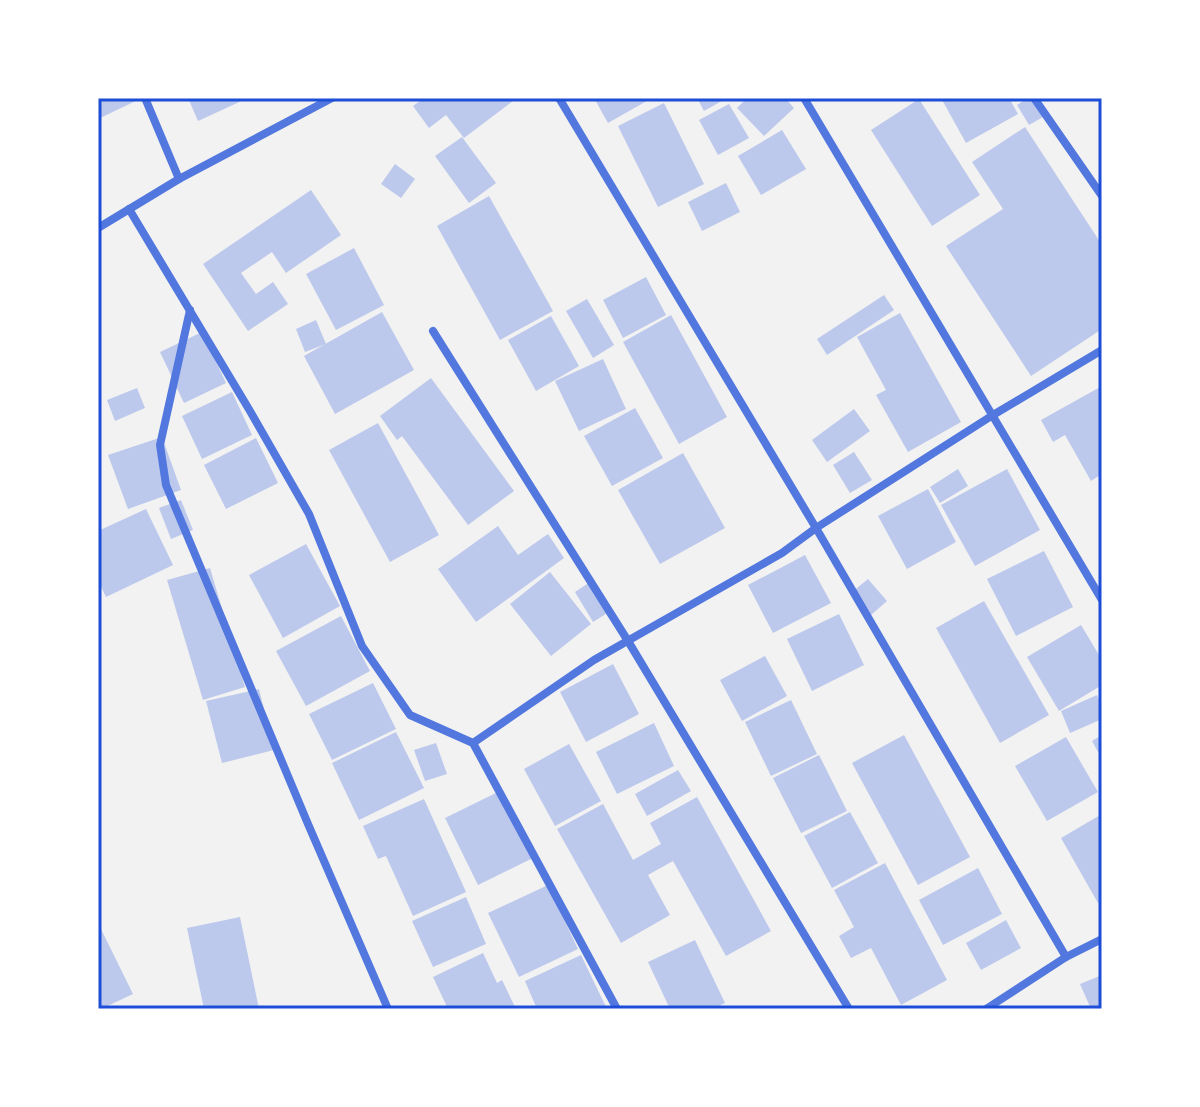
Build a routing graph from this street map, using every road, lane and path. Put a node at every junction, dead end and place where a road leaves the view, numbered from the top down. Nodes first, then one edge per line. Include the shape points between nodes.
1 (145, 98) edge
2 (332, 98) edge
3 (559, 98) edge
4 (804, 98) edge
5 (1034, 98) edge
6 (179, 179) junction
7 (1102, 196) edge
8 (129, 209) junction
9 (98, 228) edge
10 (190, 310) junction
11 (433, 331) dead end
12 (1102, 350) edge
13 (993, 415) junction
14 (816, 528) junction
15 (1102, 600) edge
16 (628, 641) junction
17 (473, 743) junction
18 (1102, 939) edge
19 (1066, 957) junction
20 (388, 1009) edge
21 (617, 1009) edge
22 (849, 1009) edge
23 (986, 1009) edge

1 - 6 street
2 - 6 street
3 - 14 street
4 - 13 street
5 - 7 street
6 - 8 street
8 - 9 street
8 - 10 street
10 - 17 street via 309,514 362,646 410,715
10 - 20 street via 160,445 166,485
11 - 16 street
12 - 13 street
13 - 14 street
13 - 15 street
14 - 16 street
14 - 19 street
16 - 17 street
16 - 22 street
17 - 21 street
18 - 19 street
19 - 23 street

